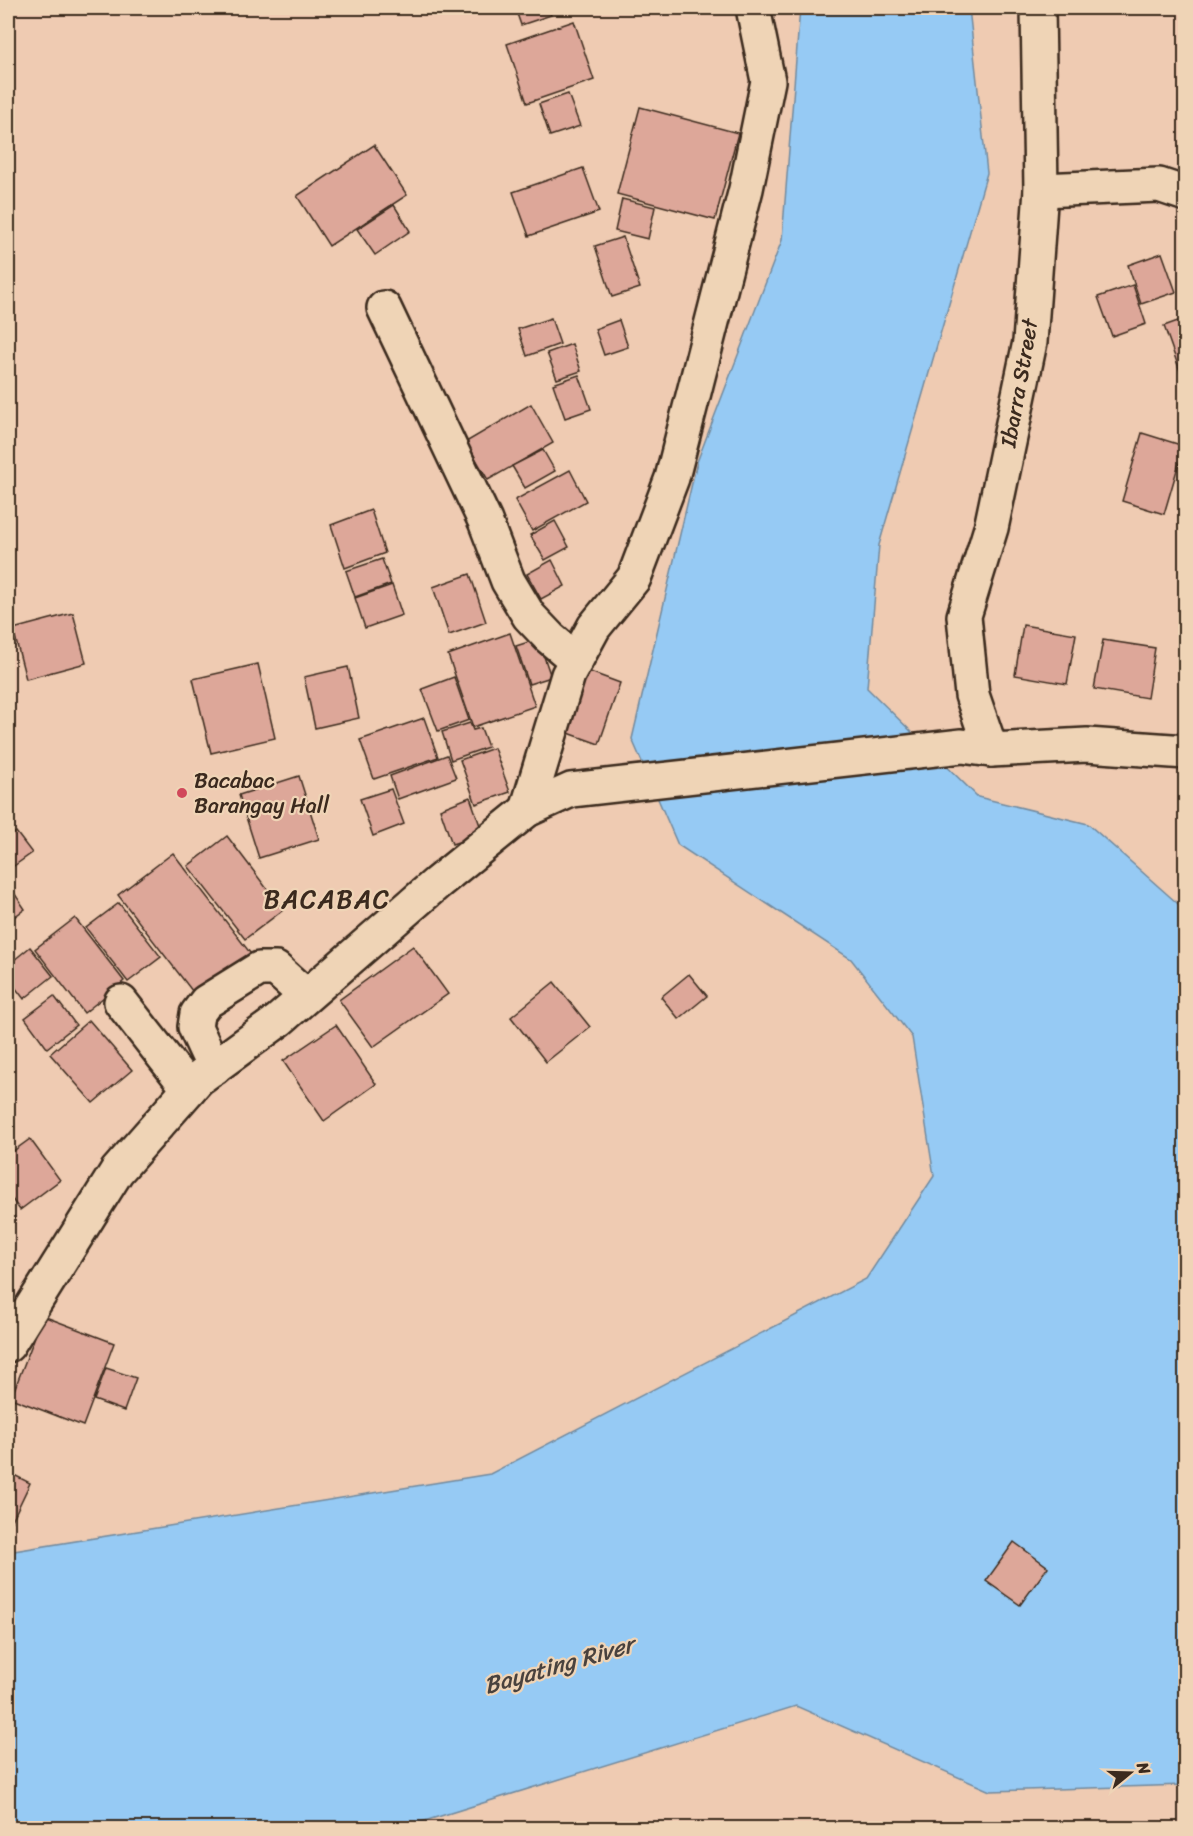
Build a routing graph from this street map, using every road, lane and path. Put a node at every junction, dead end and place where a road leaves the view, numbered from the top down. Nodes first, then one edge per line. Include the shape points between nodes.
1 (753, 8) edge
2 (1038, 8) edge
3 (1041, 190) junction
4 (1185, 194) edge
5 (384, 308) dead end
6 (576, 660) junction
7 (976, 748) junction
8 (1185, 752) edge
9 (527, 810) junction
10 (306, 996) junction
11 (121, 1002) dead end
12 (214, 1068) junction
13 (189, 1089) junction
14 (8, 1345) edge

1 - 6 street via 768,81 746,189 672,478 634,578 594,627
2 - 3 street, Ibarra Street
3 - 4 street via 1159,185
3 - 7 street, Ibarra Street via 1030,342 991,528 964,616
5 - 6 street via 485,521 508,581 530,616
6 - 9 street
7 - 8 street via 1087,745
7 - 9 street via 571,790
9 - 10 street
10 - 12 street
10 - 12 street via 276,969 259,969 206,1002 196,1014 195,1027
11 - 13 street
12 - 13 street
13 - 14 street via 117,1171

